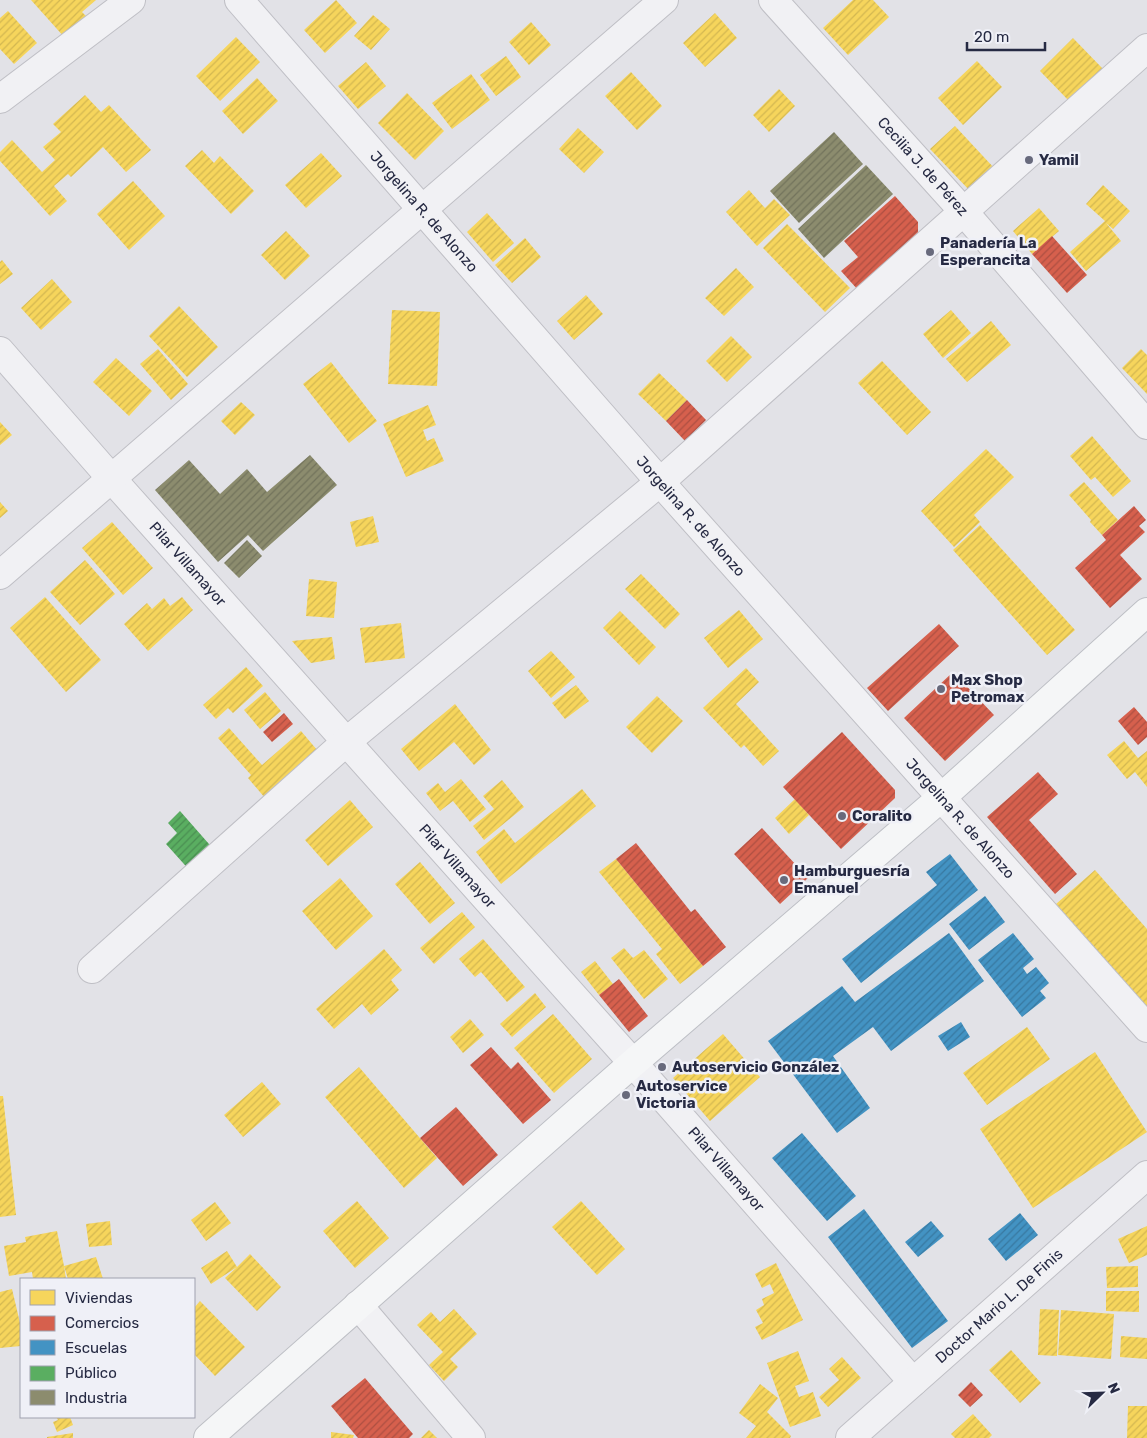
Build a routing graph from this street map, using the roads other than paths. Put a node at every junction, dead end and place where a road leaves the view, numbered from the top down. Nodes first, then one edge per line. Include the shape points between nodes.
1 (131, 0) edge
2 (239, 0) edge
3 (664, 0) edge
4 (774, 0) edge
5 (1147, 48) edge
6 (0, 99) edge
7 (422, 209) junction
8 (964, 212) junction
9 (0, 351) edge
10 (1147, 425) edge
11 (111, 478) junction
12 (660, 482) junction
13 (0, 575) edge
14 (1147, 612) edge
15 (346, 742) junction
16 (942, 797) junction
17 (92, 969) dead end
18 (1147, 1028) edge
19 (632, 1063) junction
20 (1147, 1175) edge
21 (358, 1304) junction
22 (913, 1382) junction
23 (208, 1438) edge
24 (471, 1438) edge
25 (850, 1438) edge

1 - 6 street
2 - 7 street, Jorgelina R. de Alonzo
3 - 7 street
4 - 8 street, Cecilia J. de Pérez
5 - 8 street
7 - 11 street
7 - 12 street, Jorgelina R. de Alonzo
8 - 10 street, Cecilia J. de Pérez
8 - 12 street
9 - 11 street, Pilar Villamayor
11 - 13 street
11 - 15 street, Pilar Villamayor
12 - 15 street
12 - 16 street, Jorgelina R. de Alonzo
14 - 16 main road
15 - 17 street
15 - 19 street, Pilar Villamayor
16 - 18 street, Jorgelina R. de Alonzo
16 - 19 main road
19 - 21 main road
19 - 22 street, Pilar Villamayor
20 - 22 street, Doctor Mario L. De Finis
21 - 23 main road
21 - 24 street
22 - 25 street, Doctor Mario L. De Finis

